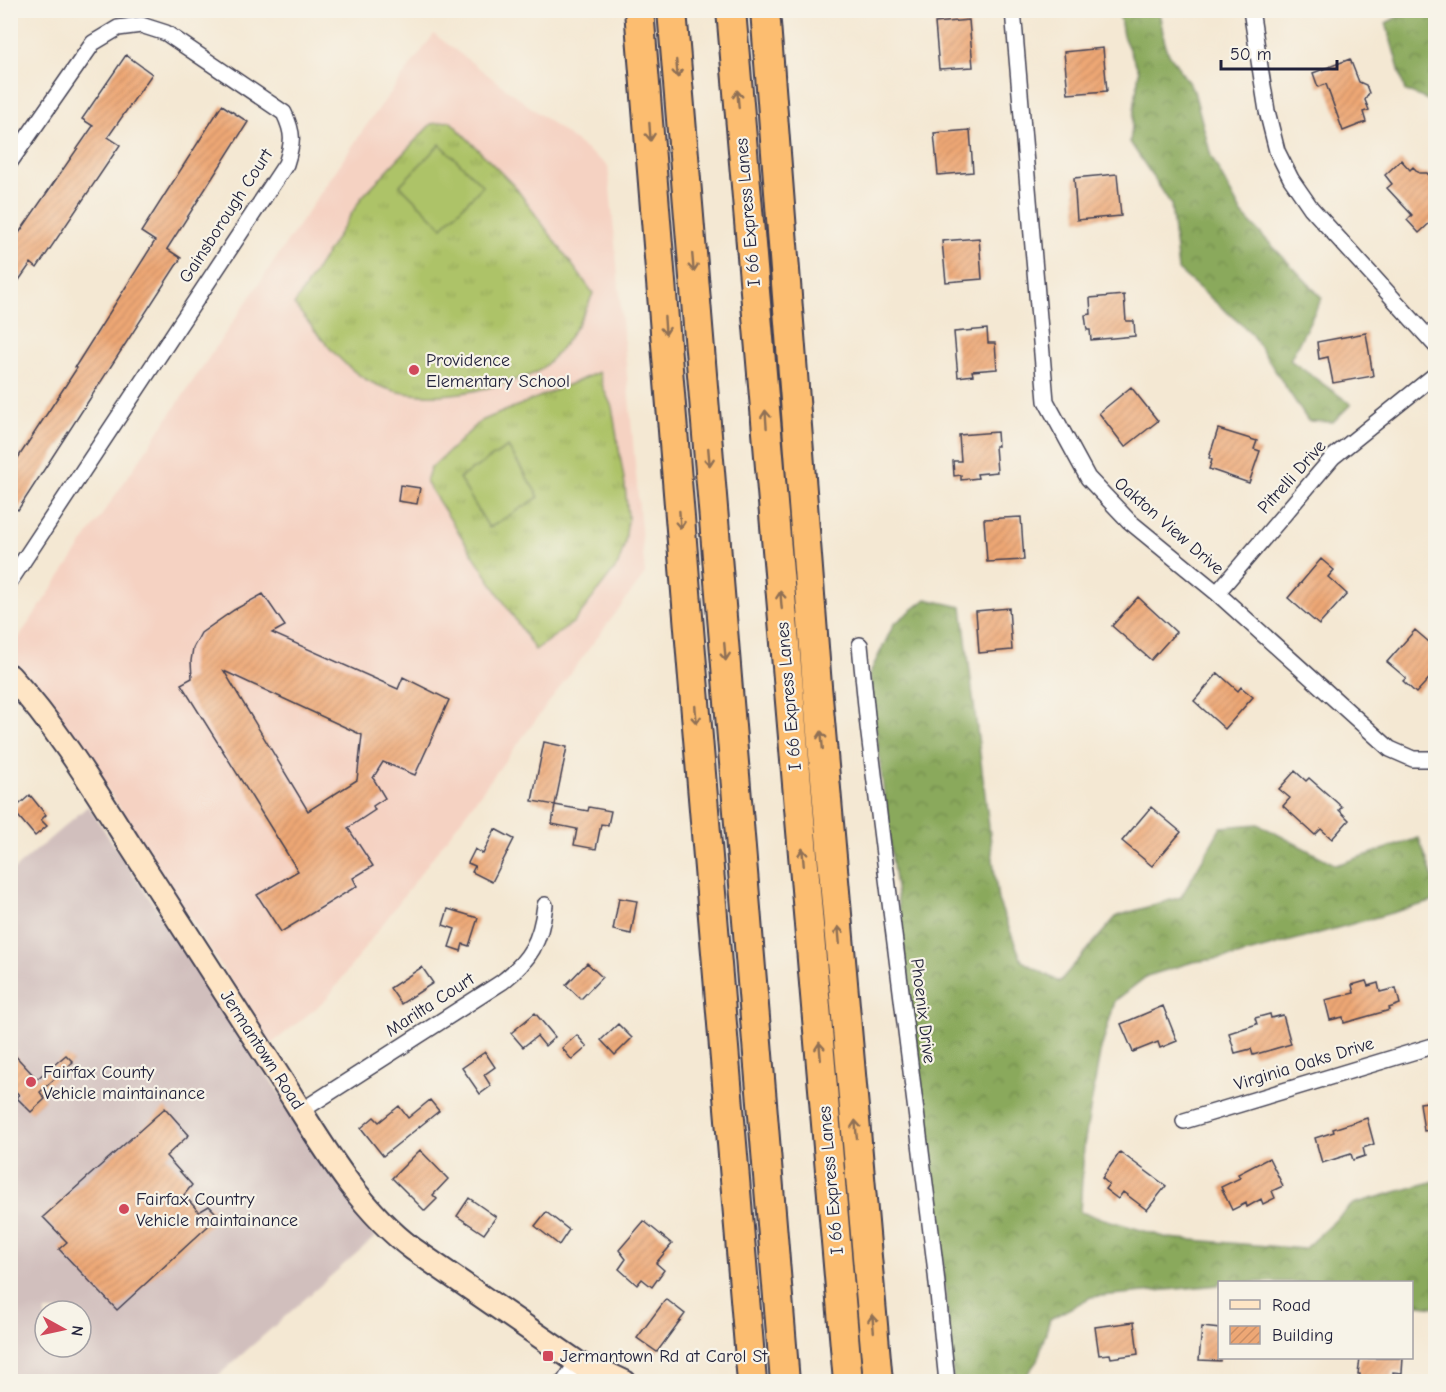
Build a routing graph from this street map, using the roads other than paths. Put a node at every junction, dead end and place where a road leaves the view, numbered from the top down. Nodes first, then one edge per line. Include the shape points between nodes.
1 (639, 10) edge
2 (672, 10) edge
3 (731, 10) edge
4 (765, 10) edge
5 (1013, 10) edge
6 (1251, 10) edge
7 (10, 162) edge
8 (1436, 345) edge
9 (1436, 374) edge
10 (10, 581) edge
11 (1217, 593) junction
12 (860, 645) dead end
13 (10, 676) edge
14 (1431, 759) dead end
15 (545, 905) dead end
16 (1436, 1045) edge
17 (301, 1111) junction
18 (1184, 1121) dead end
19 (578, 1361) junction
20 (564, 1382) edge
21 (606, 1382) edge
22 (625, 1382) edge
23 (753, 1382) edge
24 (785, 1382) edge
25 (848, 1382) edge
26 (878, 1382) edge
27 (947, 1382) edge

1 -> 23 highway
2 -> 24 highway
25 -> 3 highway, I 66 Express Lanes
26 -> 4 highway
5 - 11 street, Oakton View Drive via 1046,401 1088,478 1130,520
6 - 8 street via 1267,111 1277,151 1291,179 1311,208
7 - 10 street, Gainsborough Court via 93,43 118,28 141,25 166,33 284,113 291,128 292,144 286,164
9 - 11 street, Pitrelli Drive via 1333,457
11 - 14 street, Oakton View Drive via 1390,749 1413,759
12 - 27 street, Phoenix Drive
13 - 17 main road, Jermantown Road via 85,776
15 - 17 street, Marilta Court via 539,936 517,970
16 - 18 street, Virginia Oaks Drive
17 - 19 main road, Jermantown Road via 355,1190 397,1238
19 - 20 street
19 - 21 main road, Jermantown Road
19 - 22 main road, Jermantown Road

